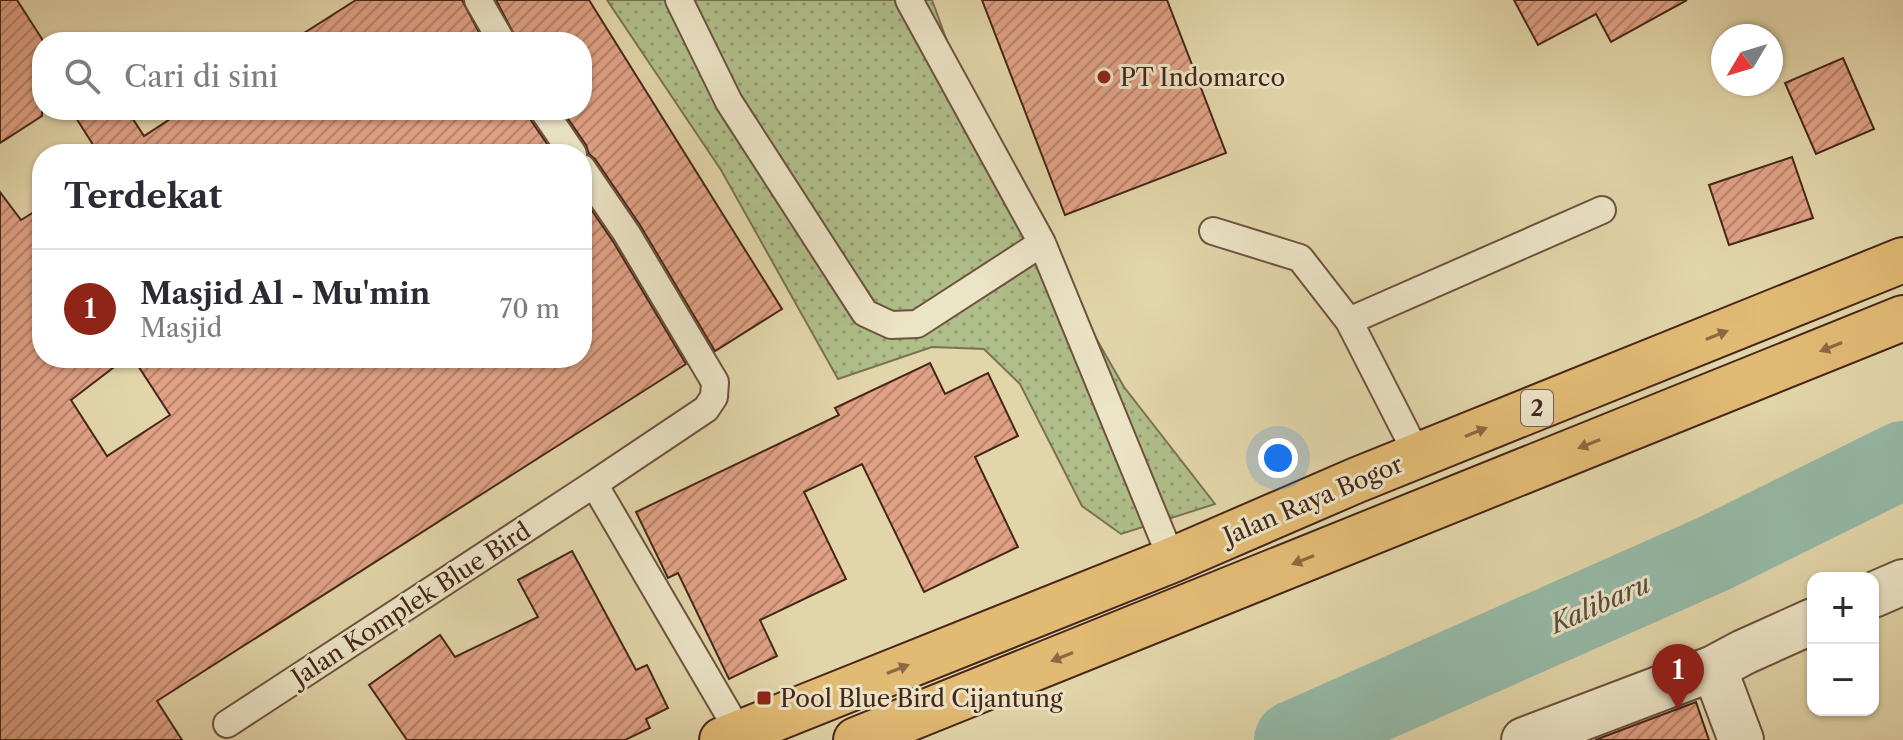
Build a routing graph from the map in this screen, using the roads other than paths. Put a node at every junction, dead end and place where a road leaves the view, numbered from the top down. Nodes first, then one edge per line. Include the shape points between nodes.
1 (478, 0) edge
2 (679, 0) edge
3 (909, 0) edge
4 (496, 32) edge
5 (550, 120) edge
6 (566, 144) edge
7 (592, 183) edge
8 (1602, 210) dead end
9 (1213, 231) dead end
10 (1042, 243) junction
11 (1903, 260) edge
12 (1903, 318) edge
13 (1349, 321) junction
14 (1418, 456) junction
15 (594, 484) junction
16 (1172, 560) junction
17 (1903, 582) edge
18 (1879, 592) edge
19 (1807, 624) edge
20 (1714, 668) junction
21 (227, 724) dead end
22 (731, 736) edge
23 (1546, 736) edge
24 (856, 740) edge
25 (1741, 740) edge

1 - 4 lane
2 - 10 lane via 729,102 865,313 891,325 917,324
3 - 10 lane
5 - 6 lane
7 - 15 lane, Jalan Komplek Blue Bird via 715,382 706,409
8 - 13 lane
9 - 13 lane via 1300,258
10 - 16 lane
14 -> 11 highway, Jalan Raya Bogor / 2
12 -> 24 highway, Jalan Raya Bogor / 2
13 - 14 lane
14 - 16 highway, Jalan Raya Bogor / 2
15 - 21 lane, Jalan Komplek Blue Bird
15 - 22 lane
22 -> 16 highway, Jalan Raya Bogor / 2
17 - 18 street
19 - 20 street
20 - 23 street
20 - 25 street

